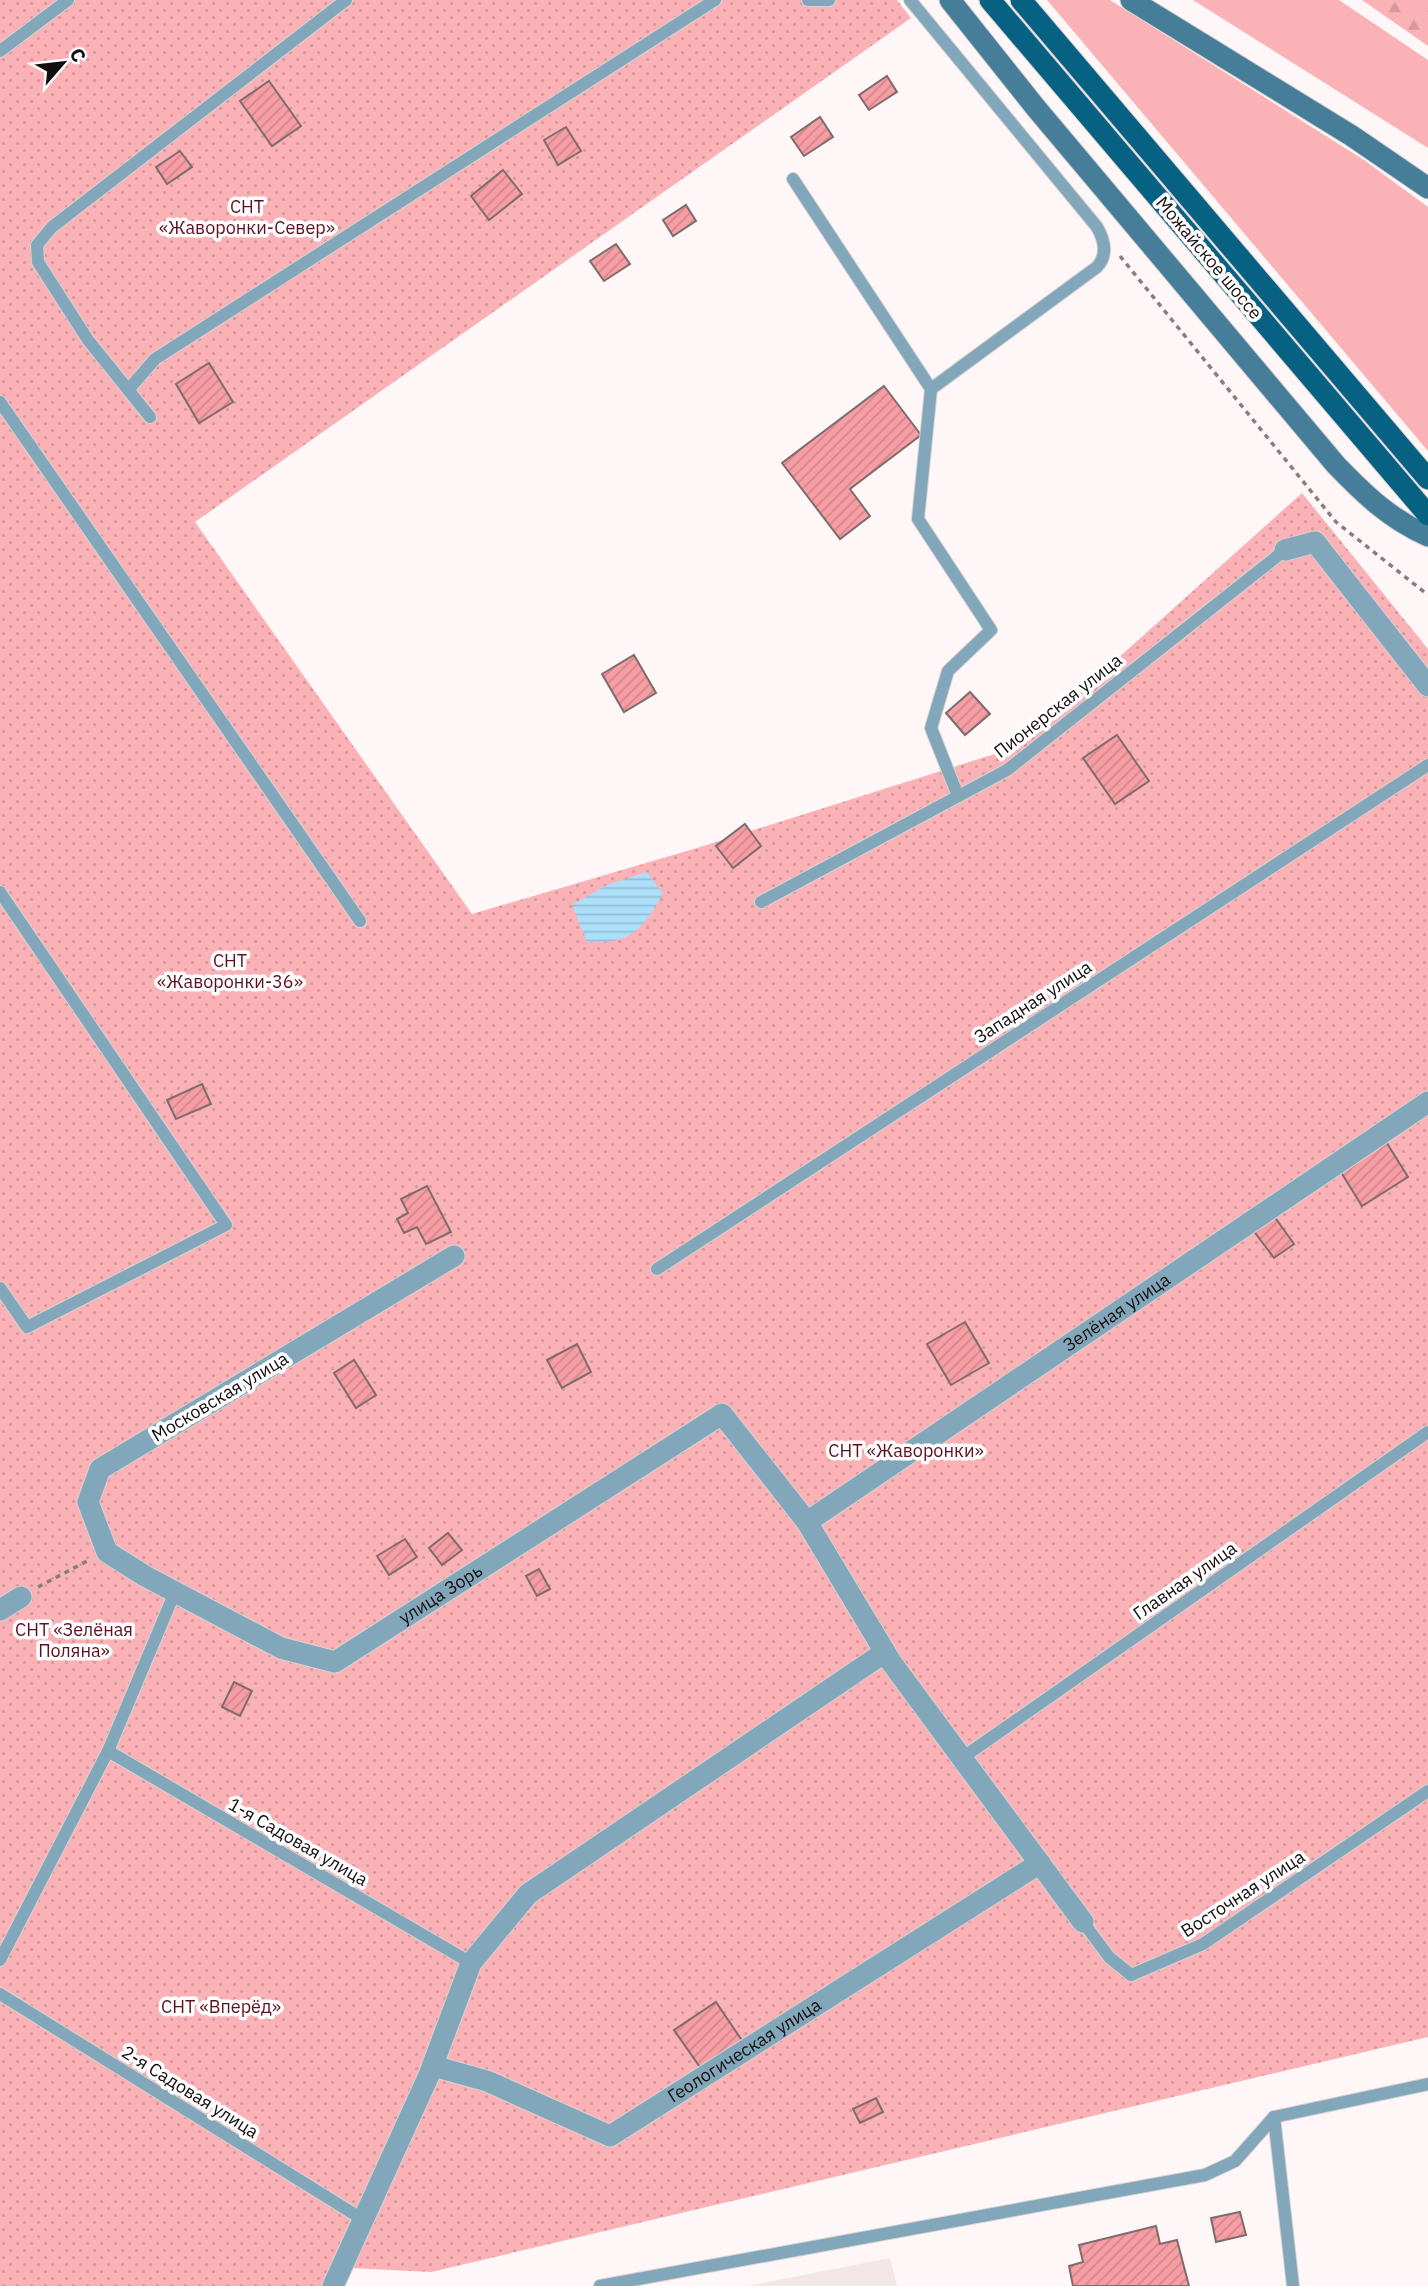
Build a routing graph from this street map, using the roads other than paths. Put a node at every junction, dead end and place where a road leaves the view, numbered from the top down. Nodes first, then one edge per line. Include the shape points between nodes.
1 (68, 0) edge
2 (346, 0) edge
3 (715, 0) edge
4 (808, 0) edge
5 (829, 0) edge
6 (910, 0) edge
7 (950, 0) edge
8 (990, 0) edge
9 (1021, 0) edge
10 (1131, 0) edge
11 (0, 51) edge
12 (793, 179) dead end
13 (1428, 188) edge
14 (129, 389) junction
15 (931, 389) junction
16 (0, 402) edge
17 (150, 417) dead end
18 (1428, 479) edge
19 (1428, 515) edge
20 (1428, 536) edge
21 (1285, 551) joint
22 (1428, 685) edge
23 (1428, 765) edge
24 (958, 796) junction
25 (0, 892) edge
26 (761, 902) dead end
27 (360, 921) dead end
28 (1428, 1102) edge
29 (454, 1256) dead end
30 (657, 1269) dead end
31 (0, 1289) edge
32 (1428, 1433) edge
33 (807, 1522) junction
34 (145, 1576) joint
35 (175, 1592) junction
36 (21, 1597) road end
37 (0, 1610) edge
38 (885, 1652) junction
39 (108, 1751) junction
40 (962, 1758) junction
41 (1428, 1791) edge
42 (1040, 1863) junction
43 (1083, 1922) joint
44 (0, 1960) edge
45 (471, 1963) junction
46 (0, 1994) edge
47 (433, 2066) junction
48 (1428, 2084) edge
49 (1274, 2117) junction
50 (362, 2220) junction
51 (333, 2286) edge
52 (600, 2286) edge
53 (1293, 2286) edge

1 - 11 lane
2 - 14 lane via 52,227 37,244 38,262 88,340
3 - 14 lane via 155,359
4 - 5 lane
6 - 15 lane via 1097,228 1105,245 1097,267
7 - 20 main road via 1369,500
8 - 19 main road, Можайское шоссе
9 - 18 main road, Можайское шоссе
10 - 13 main road
12 - 15 lane
14 - 17 lane
15 - 24 lane via 918,519 991,629 948,671 931,728
16 - 27 lane
21 - 22 street via 1315,542
21 - 24 lane, Пионерская улица via 1007,770
23 - 30 lane, Западная улица
24 - 26 lane, Пионерская улица
25 - 31 lane via 226,1225 27,1326
28 - 33 street, Зелёная улица
29 - 34 street, Московская улица via 100,1469 88,1502 107,1552
32 - 40 lane, Главная улица
33 - 35 street, улица Зорь via 722,1414 335,1662 281,1648
33 - 38 street
34 - 35 street, улица Зорь
35 - 39 lane
36 - 37 street
38 - 40 street
38 - 45 street via 528,1894
39 - 44 lane
39 - 45 lane, 1-я Садовая улица
40 - 42 street
41 - 43 lane, Восточная улица via 1203,1944 1131,1975 1109,1957
42 - 43 street
42 - 47 street, Геологическая улица via 610,2136 487,2081
45 - 47 street
46 - 50 lane, 2-я Садовая улица
47 - 50 street
48 - 49 lane
49 - 52 lane via 1236,2161 1205,2175
49 - 53 lane
50 - 51 street

